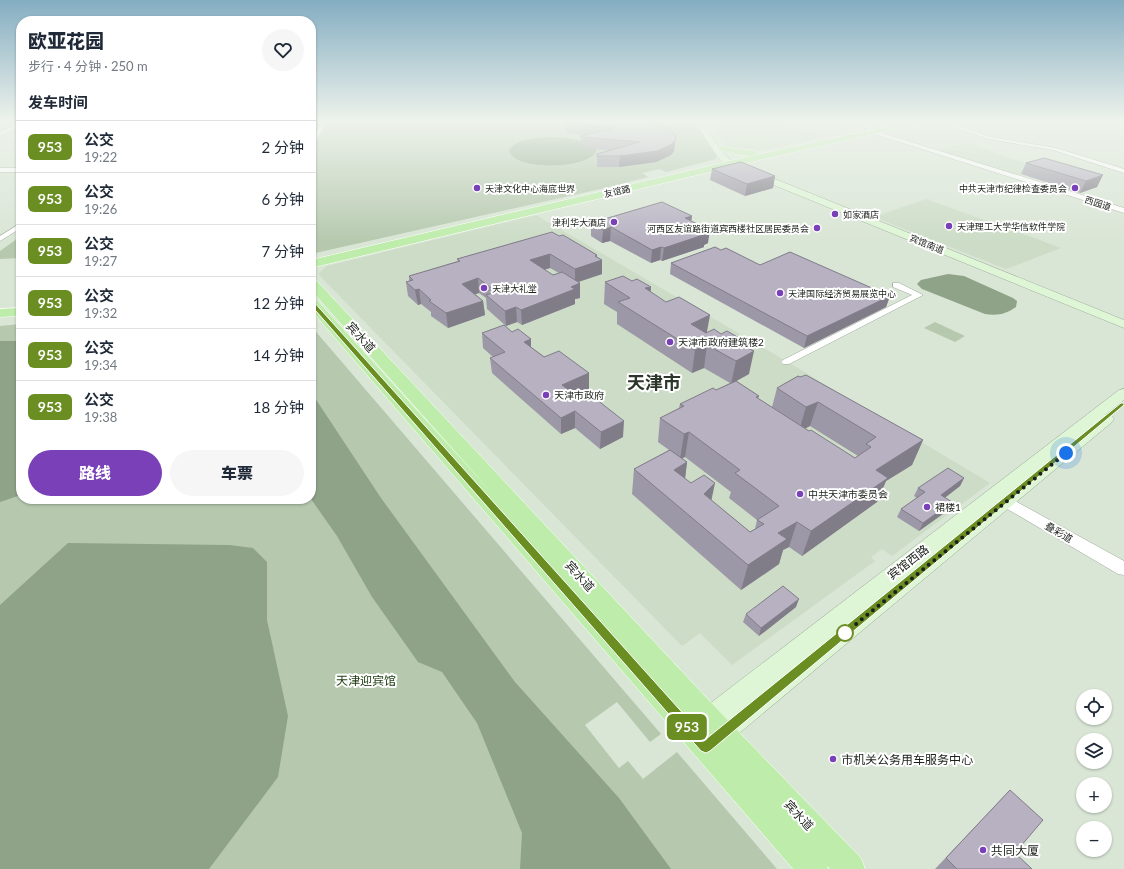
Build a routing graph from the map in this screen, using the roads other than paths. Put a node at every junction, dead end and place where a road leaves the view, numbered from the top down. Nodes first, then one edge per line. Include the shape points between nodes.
1 (730, 162) junction
2 (969, 162) edge
3 (1093, 162) edge
4 (0, 169) edge
5 (16, 169) edge
6 (1124, 171) edge
7 (1124, 210) edge
8 (16, 228) edge
9 (0, 239) edge
10 (316, 257) edge
11 (316, 263) edge
12 (896, 285) dead end
13 (316, 288) edge
14 (316, 307) edge
15 (16, 312) edge
16 (0, 313) edge
17 (16, 318) edge
18 (1124, 318) edge
19 (0, 319) edge
20 (1124, 324) edge
21 (786, 362) dead end
22 (1124, 393) edge
23 (1124, 405) edge
24 (1001, 498) junction
25 (1124, 569) edge
26 (707, 732) junction
27 (813, 869) edge
28 (850, 869) edge

1 - 10 main road, 友谊路
1 - 11 main road, 友谊路
1 - 18 main road, 宾馆南道
1 - 20 main road, 宾馆南道
2 - 7 street, 西园道
3 - 6 street
4 - 5 street
8 - 9 street
12 - 21 street via 919,295
13 - 26 main road, 宾水道
14 - 26 main road, 宾水道
15 - 16 main road
17 - 19 main road
22 - 24 main road, 宾馆西路
23 - 24 main road, 宾馆西路
24 - 25 street, 叠彩道
24 - 26 main road, 宾馆西路
26 - 27 main road, 宾水道
26 - 28 main road, 宾水道

